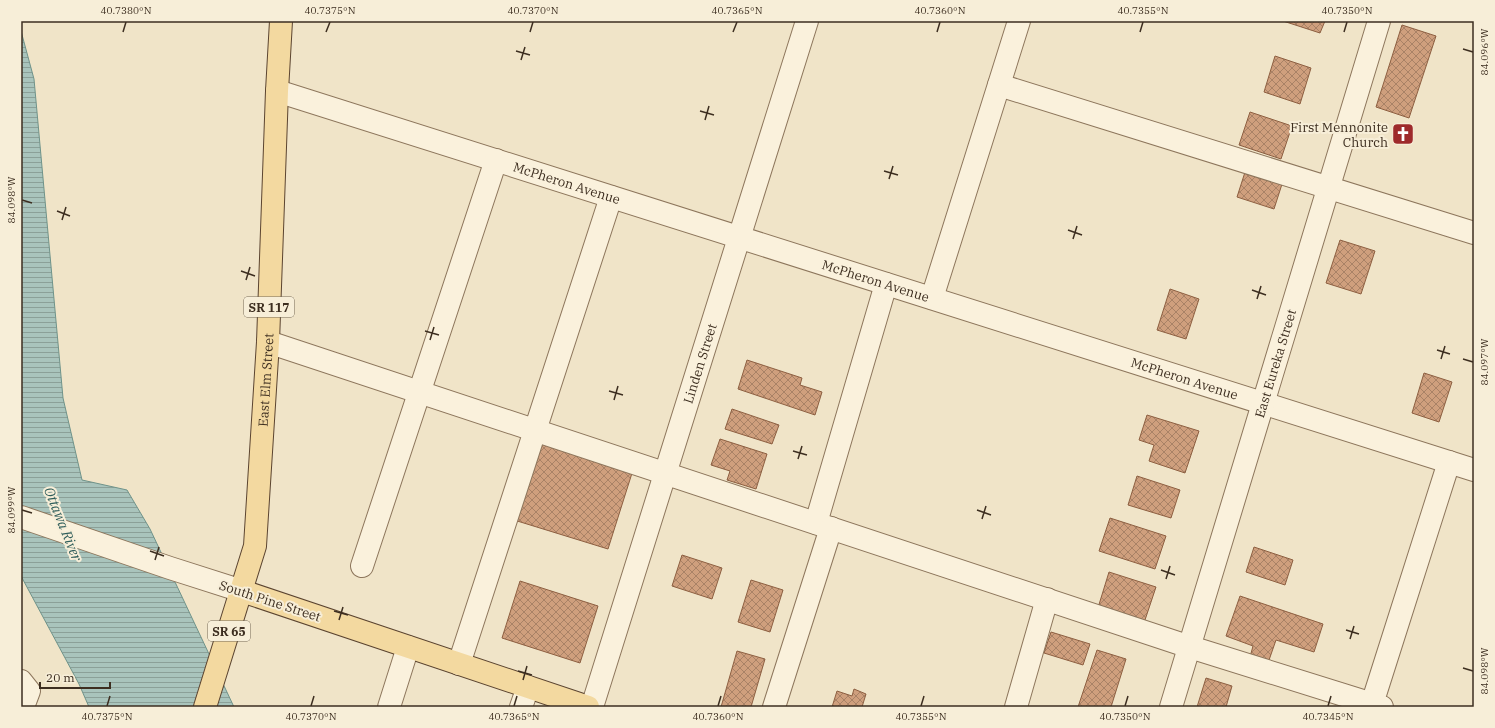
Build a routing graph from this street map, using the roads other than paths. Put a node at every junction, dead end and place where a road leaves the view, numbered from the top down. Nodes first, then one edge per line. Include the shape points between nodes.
1 (281, 21) edge
2 (807, 21) edge
3 (1019, 21) edge
4 (1379, 21) edge
5 (999, 85) junction
6 (277, 91) junction
7 (496, 160) junction
8 (1328, 188) junction
9 (612, 196) junction
10 (1474, 233) edge
11 (740, 237) junction
12 (886, 284) junction
13 (932, 298) junction
14 (268, 342) junction
15 (420, 391) junction
16 (1263, 403) junction
17 (536, 430) junction
18 (1449, 462) junction
19 (1474, 470) edge
20 (666, 473) junction
21 (21, 517) edge
22 (824, 525) junction
23 (362, 566) dead end
24 (242, 591) junction
25 (1047, 599) junction
26 (408, 647) junction
27 (1190, 647) junction
28 (459, 664) junction
29 (21, 681) edge
30 (528, 687) junction
31 (1377, 706) edge
32 (23, 707) edge
33 (205, 707) edge
34 (389, 707) edge
35 (520, 707) edge
36 (588, 707) edge
37 (592, 707) edge
38 (774, 707) edge
39 (1016, 707) edge
40 (1171, 707) edge

1 - 6 main road, East Elm Street / SR 117
2 - 11 street, Linden Street
3 - 5 street
4 - 8 street, East Eureka Street
5 - 8 street
5 - 13 street
6 - 7 street, McPheron Avenue
6 - 14 main road, East Elm Street / SR 117
7 - 9 street, McPheron Avenue
7 - 15 street
8 - 10 street
8 - 16 street, East Eureka Street
9 - 11 street, McPheron Avenue
9 - 17 street
11 - 12 street, McPheron Avenue
11 - 20 street, Linden Street
12 - 13 street, McPheron Avenue
12 - 22 street
13 - 16 street, McPheron Avenue
14 - 15 street
14 - 24 main road, East Elm Street / SR 117 via 254,546
15 - 17 street
15 - 23 street
16 - 18 street, McPheron Avenue
16 - 27 street, East Eureka Street
17 - 20 street
17 - 28 street
18 - 19 street, McPheron Avenue
18 - 31 street
20 - 22 street
20 - 37 street, Linden Street
21 - 24 street, South Pine Street
22 - 25 street
22 - 38 street
24 - 26 main road, South Pine Street
24 - 33 main road, East Elm Street / SR 65
25 - 27 street
25 - 39 street
26 - 28 main road, South Pine Street
26 - 34 street
27 - 31 street
27 - 40 street, East Eureka Street
28 - 30 main road, South Pine Street
29 - 32 street via 29,691
30 - 35 street
30 - 36 main road, South Pine Street

